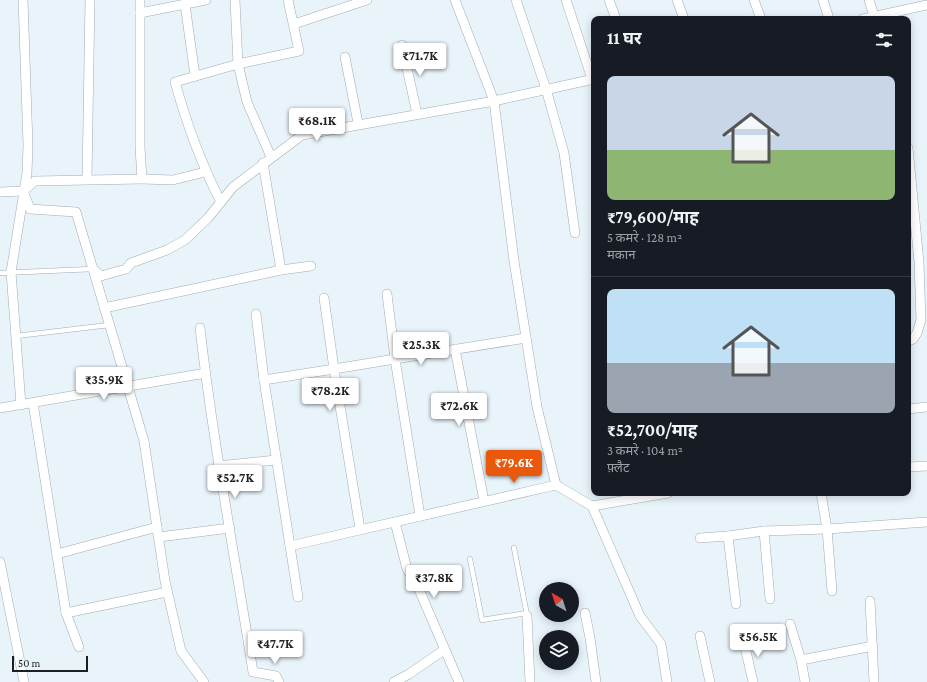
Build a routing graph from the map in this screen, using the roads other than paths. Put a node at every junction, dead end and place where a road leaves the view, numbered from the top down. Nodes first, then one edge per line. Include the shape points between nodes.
1 (23, 0) edge
2 (90, 0) edge
3 (140, 0) edge
4 (206, 0) edge
5 (235, 0) edge
6 (288, 0) edge
7 (367, 0) edge
8 (455, 0) edge
9 (516, 0) edge
10 (566, 0) edge
11 (609, 0) edge
12 (678, 0) edge
13 (754, 0) edge
14 (823, 0) edge
15 (869, 0) edge
16 (926, 0) edge
17 (185, 4) junction
18 (927, 5) edge
19 (140, 13) junction
20 (895, 15) edge
21 (615, 16) edge
22 (683, 16) edge
23 (760, 16) edge
24 (828, 16) edge
25 (874, 16) joint
26 (294, 24) junction
27 (402, 45) dead end
28 (345, 58) dead end
29 (238, 64) junction
30 (591, 73) edge
31 (195, 76) junction
32 (591, 79) edge
33 (546, 89) junction
34 (494, 101) junction
35 (417, 114) junction
36 (358, 123) junction
37 (271, 157) junction
38 (263, 164) junction
39 (911, 171) edge
40 (205, 172) junction
41 (87, 179) junction
42 (142, 179) junction
43 (23, 191) junction
44 (0, 192) edge
45 (221, 202) junction
46 (575, 233) dead end
47 (923, 261) edge
48 (311, 266) dead end
49 (93, 269) junction
50 (281, 270) junction
51 (11, 272) junction
52 (0, 273) edge
53 (387, 294) dead end
54 (324, 298) dead end
55 (104, 308) junction
56 (256, 314) dead end
57 (109, 324) junction
58 (200, 328) dead end
59 (16, 336) junction
60 (526, 338) junction
61 (911, 340) edge
62 (455, 349) junction
63 (395, 360) junction
64 (334, 369) junction
65 (206, 373) junction
66 (264, 380) junction
67 (129, 385) junction
68 (33, 403) junction
69 (21, 405) junction
70 (927, 407) edge
71 (0, 408) edge
72 (911, 409) edge
73 (276, 460) junction
74 (218, 466) junction
75 (927, 466) edge
76 (911, 467) edge
77 (556, 485) junction
78 (650, 496) edge
79 (822, 496) edge
80 (484, 501) junction
81 (592, 506) junction
82 (420, 516) junction
83 (395, 522) junction
84 (927, 522) edge
85 (157, 526) junction
86 (230, 528) junction
87 (827, 529) junction
88 (360, 530) junction
89 (764, 531) junction
90 (728, 536) junction
91 (158, 537) junction
92 (700, 538) dead end
93 (290, 546) junction
94 (514, 548) dead end
95 (57, 554) junction
96 (470, 559) dead end
97 (0, 562) edge
98 (832, 591) dead end
99 (168, 592) junction
100 (298, 597) dead end
101 (770, 599) dead end
102 (870, 601) dead end
103 (736, 604) dead end
104 (66, 613) junction
105 (585, 613) dead end
106 (527, 615) junction
107 (790, 624) dead end
108 (700, 636) dead end
109 (743, 638) dead end
110 (873, 646) junction
111 (79, 647) dead end
112 (444, 650) junction
113 (801, 660) junction
114 (24, 682) edge
115 (204, 682) edge
116 (279, 682) edge
117 (394, 682) edge
118 (459, 682) edge
119 (530, 682) edge
120 (596, 682) edge
121 (666, 682) edge
122 (710, 682) edge
123 (753, 682) edge
124 (805, 682) edge
125 (874, 682) edge

1 - 43 street via 28,145 27,173
2 - 41 street
3 - 19 street
4 - 17 street
5 - 29 street
6 - 26 street
7 - 26 street
8 - 34 street
9 - 33 street
10 - 30 street
11 - 21 street
12 - 22 street
13 - 23 street
14 - 24 street
15 - 25 street
16 - 18 street
17 - 19 street
17 - 31 street
18 - 20 street
19 - 42 street
20 - 25 street
26 - 29 street via 299,51
27 - 35 street
28 - 36 street
29 - 31 street
29 - 37 street via 247,102
31 - 40 street via 175,82 187,126
32 - 33 street
33 - 34 street
33 - 46 street via 564,153
34 - 35 street
34 - 60 street
35 - 36 street
36 - 37 street via 302,134
37 - 38 street
38 - 45 street via 233,187
38 - 50 street
39 - 47 street
40 - 42 street via 173,180
40 - 45 street
41 - 42 street
41 - 43 street via 35,181
43 - 44 street
43 - 49 street via 30,209 76,212
43 - 51 street
45 - 49 street via 185,240 167,250 131,263 126,269 101,276
47 - 61 street via 921,320 917,333
48 - 50 street
49 - 51 lane
49 - 55 street
50 - 55 street
51 - 52 lane
51 - 59 street
53 - 63 street
54 - 64 street
55 - 57 street
56 - 66 street
57 - 59 lane
57 - 67 street
58 - 65 street
59 - 69 street
60 - 62 street
60 - 77 street via 537,407
62 - 63 street
62 - 80 street
63 - 64 street
63 - 82 street
64 - 66 street
64 - 88 street
65 - 67 street
65 - 74 street
66 - 73 street
67 - 68 street
67 - 85 street via 144,441
68 - 69 street
68 - 95 street
69 - 71 street
70 - 72 street
73 - 74 street
73 - 93 street
74 - 86 street
75 - 76 street
77 - 80 street
77 - 81 street
78 - 81 street
79 - 87 street
80 - 82 street
81 - 121 street via 640,616 661,644
82 - 83 street
83 - 88 street
83 - 112 street via 407,569 417,585
84 - 87 street
85 - 91 street
85 - 95 street
86 - 91 street
86 - 116 street via 253,672 276,676
87 - 89 street
87 - 98 street
88 - 93 street
89 - 90 street
89 - 101 street
90 - 92 street
90 - 103 street
91 - 99 street
93 - 100 street
94 - 106 lane
95 - 104 street
96 - 106 lane via 482,620
97 - 114 street
99 - 104 street
99 - 115 street via 181,651
102 - 110 street
104 - 111 street
105 - 120 street
106 - 119 street
107 - 113 street
108 - 122 street
109 - 123 street
110 - 113 street
110 - 125 street
112 - 117 street
112 - 118 street
113 - 124 street

